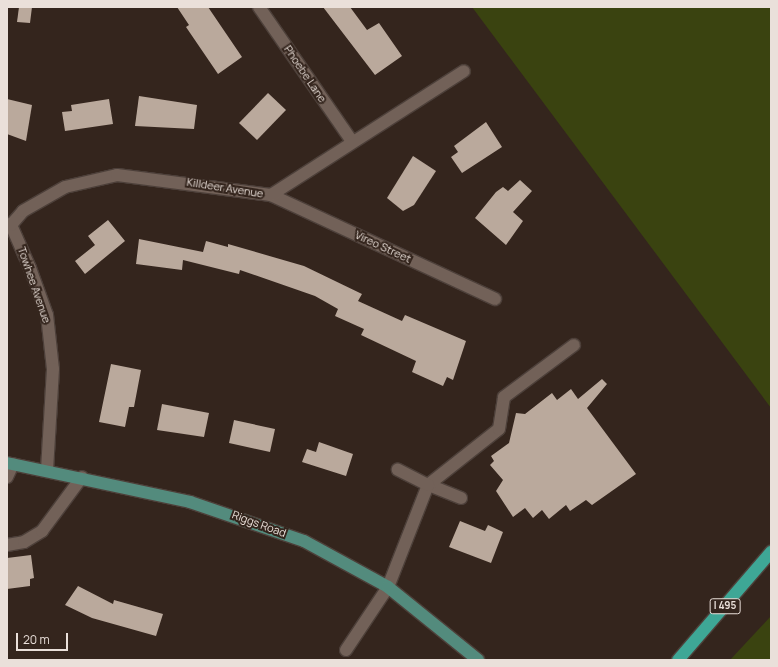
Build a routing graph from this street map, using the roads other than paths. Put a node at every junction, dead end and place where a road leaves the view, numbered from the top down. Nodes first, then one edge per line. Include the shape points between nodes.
1 (260, 7) edge
2 (464, 71) dead end
3 (351, 140) junction
4 (271, 195) junction
5 (9, 224) edge
6 (495, 298) dead end
7 (574, 345) dead end
8 (10, 464) edge
9 (398, 470) dead end
10 (47, 471) junction
11 (7, 477) edge
12 (82, 477) junction
13 (428, 485) junction
14 (461, 498) dead end
15 (7, 545) edge
16 (771, 552) edge
17 (388, 587) junction
18 (346, 650) dead end
19 (478, 660) edge
20 (678, 660) edge

1 - 3 street, Phoebe Lane
2 - 3 street, Killdeer Avenue
3 - 4 street, Killdeer Avenue via 319,167
4 - 5 street, Killdeer Avenue via 117,175 65,187 23,211
4 - 6 street, Vireo Street
5 - 10 street, Towhee Avenue via 47,315 53,397
7 - 13 street via 504,397 499,429
8 - 10 main road, Riggs Road
8 - 11 street
9 - 13 street
10 - 12 main road, Riggs Road
12 - 15 street via 42,531 24,542
12 - 17 main road, Riggs Road via 238,516 304,541
13 - 14 street
13 - 17 street
16 - 20 highway, I 495
17 - 18 street
17 - 19 main road, Riggs Road

